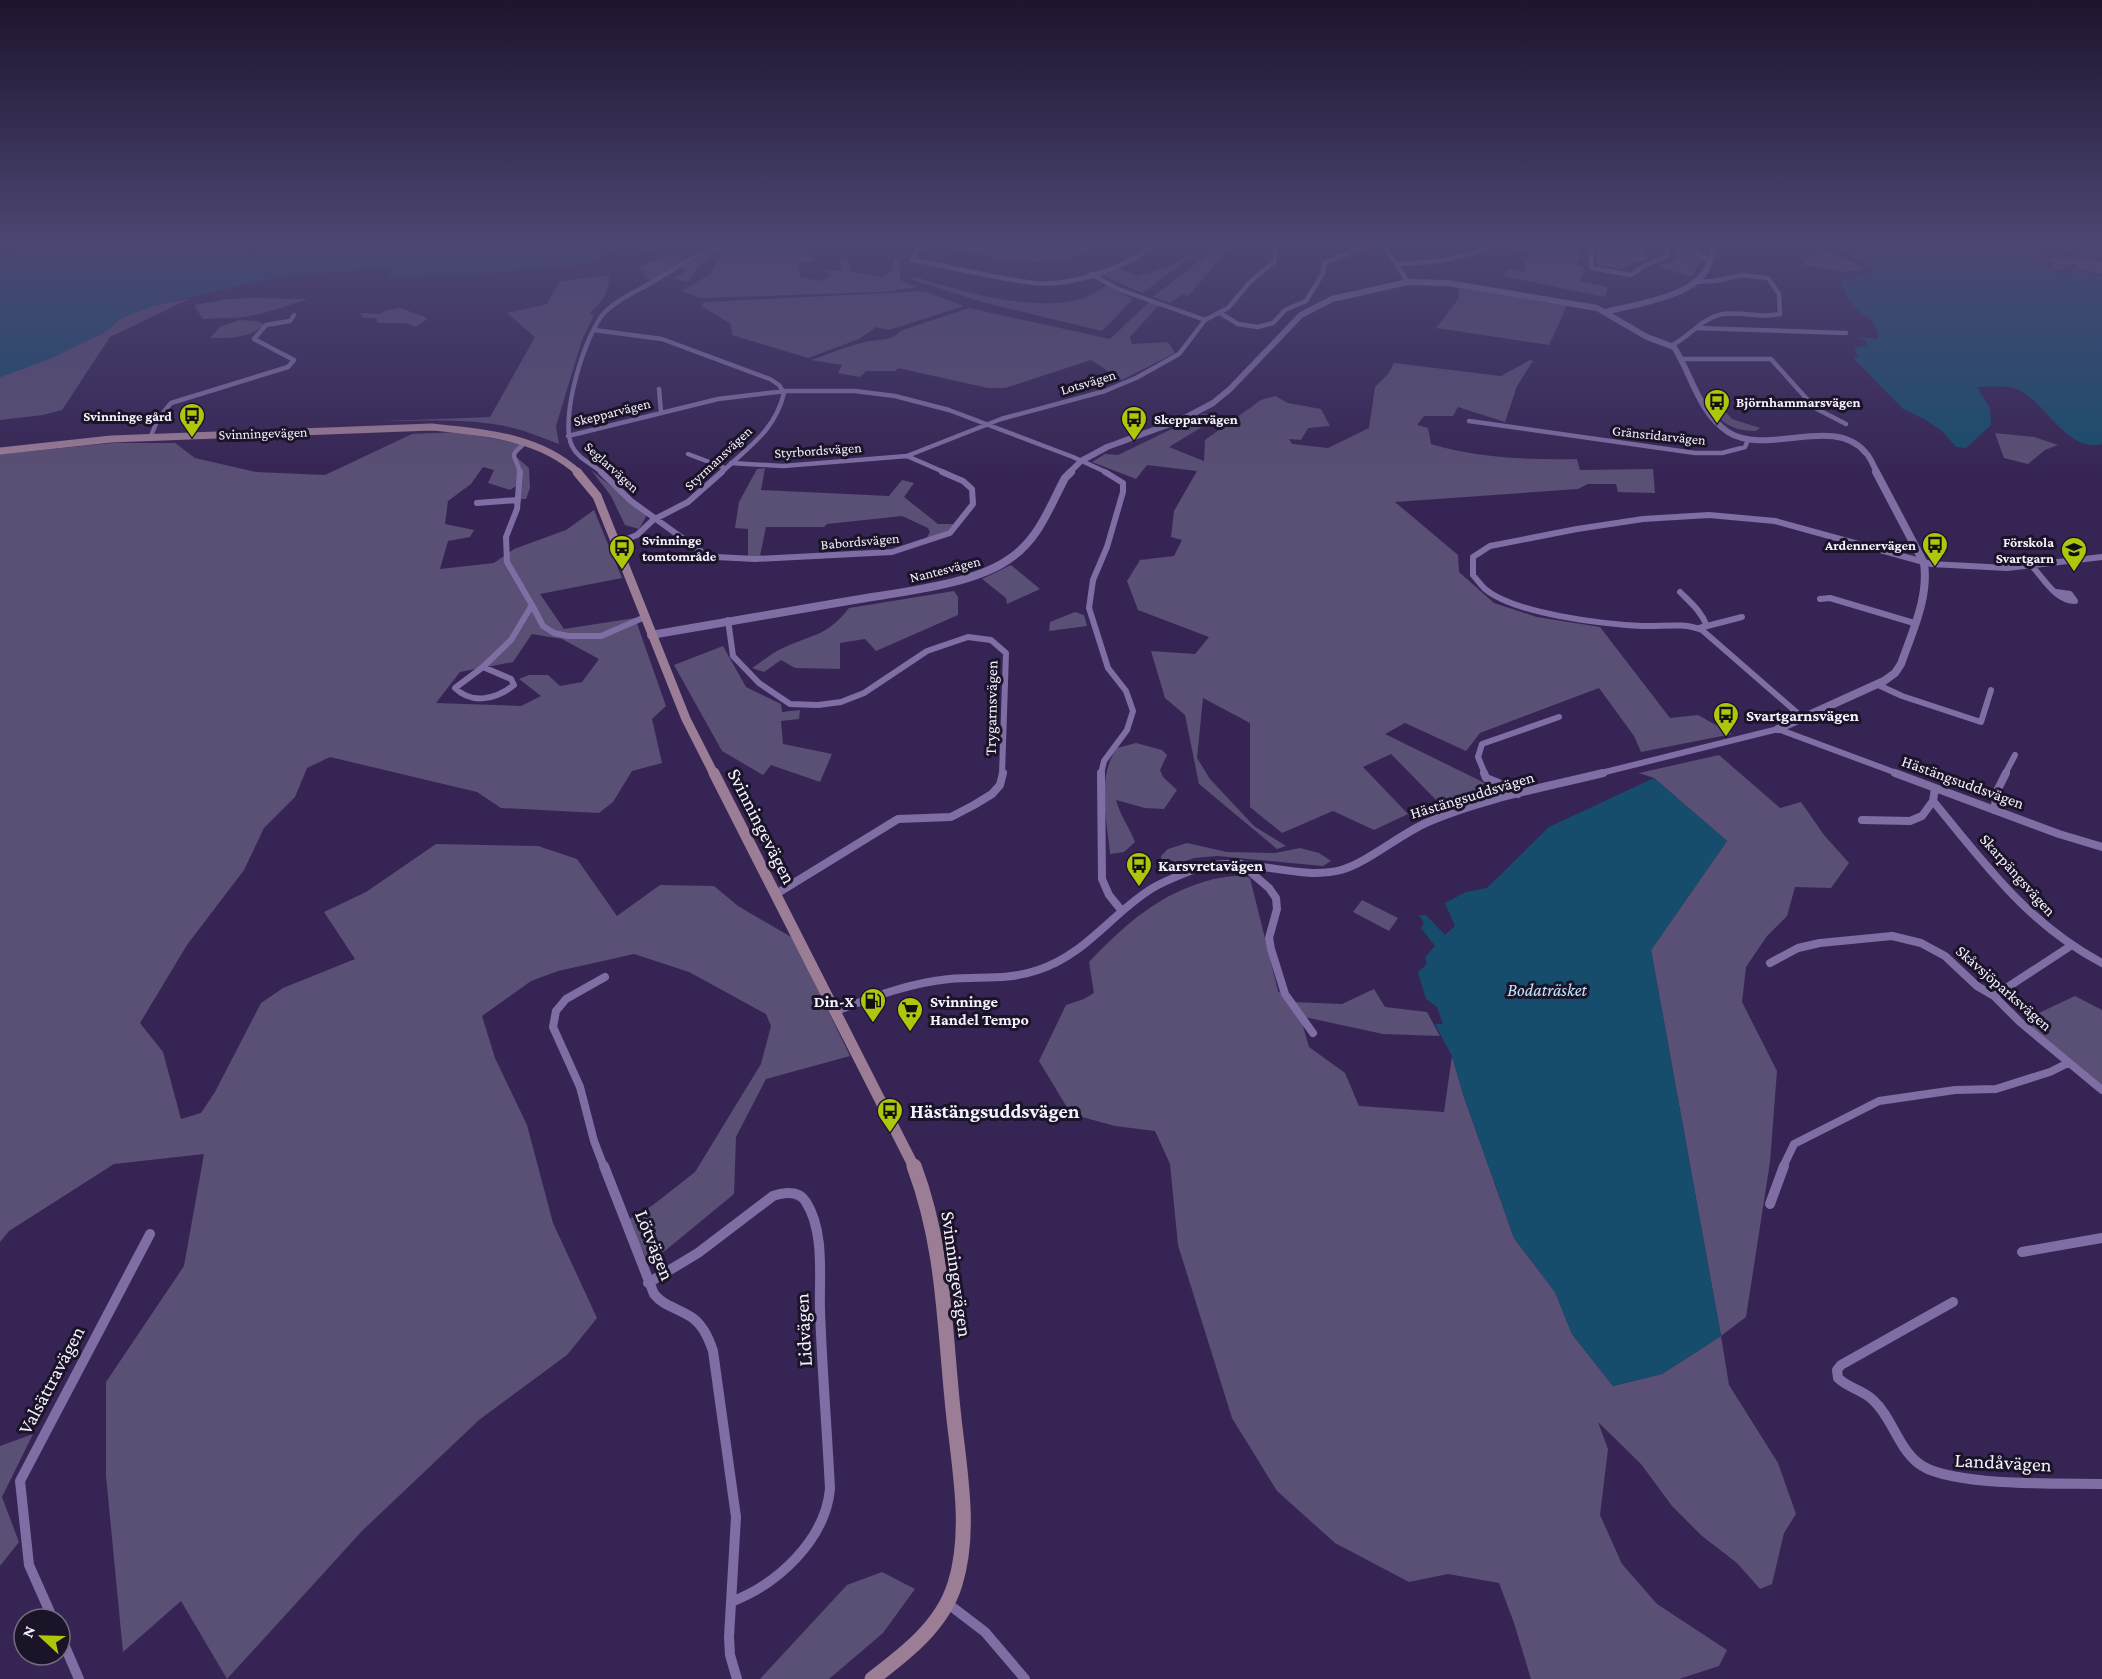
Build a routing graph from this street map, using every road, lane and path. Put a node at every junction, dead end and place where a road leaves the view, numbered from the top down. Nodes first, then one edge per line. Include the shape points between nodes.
1 (290, 320) edge
2 (600, 320) edge
3 (1205, 320) edge
4 (1231, 320) edge
5 (1275, 320) edge
6 (1296, 320) edge
7 (1619, 320) edge
8 (1706, 320) edge
9 (1696, 328) junction
10 (594, 330) junction
11 (1846, 333) dead end
12 (1672, 345) junction
13 (1680, 359) junction
14 (659, 389) dead end
15 (783, 391) junction
16 (661, 412) junction
17 (1470, 421) dead end
18 (987, 424) junction
19 (1846, 424) dead end
20 (568, 436) junction
21 (150, 438) junction
22 (1748, 440) junction
23 (526, 442) junction
24 (0, 452) edge
25 (688, 454) dead end
26 (907, 456) junction
27 (1081, 461) junction
28 (731, 463) junction
29 (725, 468) junction
30 (518, 500) junction
31 (477, 503) dead end
32 (657, 518) junction
33 (617, 543) junction
34 (2102, 557) edge
35 (1924, 563) junction
36 (2032, 566) junction
37 (1680, 592) dead end
38 (2056, 592) dead end
39 (1820, 598) dead end
40 (532, 605) junction
41 (645, 617) junction
42 (1742, 617) dead end
43 (728, 620) junction
44 (1914, 623) junction
45 (1703, 627) junction
46 (651, 635) junction
47 (483, 667) junction
48 (1876, 684) junction
49 (1991, 690) dead end
50 (1559, 717) dead end
51 (1802, 717) junction
52 (1778, 729) junction
53 (2015, 755) dead end
54 (1935, 788) junction
55 (1518, 794) junction
56 (1933, 801) junction
57 (1994, 810) junction
58 (1862, 820) dead end
59 (2102, 847) edge
60 (1241, 864) junction
61 (776, 894) junction
62 (1122, 911) junction
63 (2069, 947) junction
64 (1770, 963) dead end
65 (2102, 963) edge
66 (605, 977) dead end
67 (1994, 996) junction
68 (836, 1011) junction
69 (1313, 1033) dead end
70 (2068, 1063) junction
71 (2102, 1090) edge
72 (1770, 1204) dead end
73 (150, 1233) dead end
74 (2102, 1238) edge
75 (2022, 1252) dead end
76 (648, 1283) junction
77 (1953, 1302) dead end
78 (2102, 1484) edge
79 (731, 1602) junction
80 (947, 1603) junction
81 (48, 1607) edge
82 (72, 1661) edge
83 (80, 1679) edge
84 (737, 1679) edge
85 (872, 1679) edge
86 (1025, 1679) edge

1 - 21 street via 266,325 254,339 294,360 288,367 171,403
2 - 10 street, Seglarvägen
3 - 18 street, Lotsvägen via 1179,354 1136,378 1105,391
4 - 5 street via 1258,327
6 - 27 street, Nantesvägen via 1213,403
7 - 12 street via 1647,337
8 - 9 street
9 - 11 street
9 - 12 street
10 - 15 street via 662,339 766,377
10 - 20 street, Seglarvägen via 572,391
12 - 13 street
13 - 19 street via 1771,359 1815,408
13 - 22 street via 1696,392 1724,427
14 - 16 street, Skepparvägen
15 - 16 street, Skepparvägen
15 - 18 street, Skepparvägen via 878,393
15 - 28 street, Styrmansvägen via 774,421
16 - 20 street, Skepparvägen
17 - 22 street, Gränsridarvägen via 1690,452 1736,451 1745,447
18 - 26 street, Lotsvägen
18 - 27 street, Skepparvägen
20 - 32 street, Seglarvägen via 578,455
21 - 23 main road, Svinningevägen via 432,427
21 - 24 main road, Svinningevägen
22 - 35 street, Gränsridarvägen via 1821,435 1858,445 1868,454
23 - 30 street via 513,453 520,470
23 - 33 main road, Svinningevägen via 561,459 586,480
25 - 29 street
26 - 28 street, Styrbordsvägen via 783,466
26 - 32 street, Babordsvägen via 965,483 974,498 952,531 912,547 813,557 716,557 698,551
27 - 43 street, Nantesvägen via 1065,478 1029,542 998,566 958,581 917,590
27 - 62 street via 1123,483 1107,547 1093,580 1089,608 1108,668 1132,704 1127,730 1101,771 1102,879
28 - 29 street, Styrmansvägen
29 - 32 street, Styrmansvägen via 688,502
30 - 31 street
30 - 40 street via 506,537 507,562
32 - 33 street, Styrmansvägen via 637,536
33 - 41 main road, Svinningevägen
34 - 36 street
35 - 36 street
35 - 44 street via 1926,585
35 - 45 street via 1775,521 1676,515 1504,542 1484,549 1472,561 1473,575 1483,588 1536,610 1628,625
36 - 38 street
37 - 45 street via 1698,606
39 - 44 street
40 - 41 street via 545,628 563,637 600,636
40 - 47 street via 515,637
41 - 46 main road, Svinningevägen
42 - 45 street
43 - 46 street, Nantesvägen
43 - 61 street, Trygarnsvägen via 733,656 759,683 790,704 841,702 864,693 927,651 968,637 991,640 1006,652 1003,772 1000,785 992,794 951,817 898,819
44 - 48 street via 1898,670
45 - 51 street
46 - 61 main road, Svinningevägen via 686,719
47 - 47 street via 511,679 514,685 486,697 465,698 458,693 458,684
48 - 49 street via 1981,722
48 - 51 street
50 - 55 street via 1482,744 1478,757 1486,778
51 - 52 street
52 - 54 street, Hästängsuddsvägen
52 - 55 street, Hästängsuddsvägen
53 - 57 street via 1998,789
54 - 56 street
54 - 57 street, Hästängsuddsvägen
55 - 60 street, Hästängsuddsvägen via 1418,826 1341,870 1317,872
56 - 58 street via 1922,816 1910,821
56 - 63 street, Skarpängsvägen via 2024,909
57 - 59 street, Hästängsuddsvägen
60 - 62 street, Hästängsuddsvägen via 1183,873 1149,890
60 - 69 street via 1276,898 1269,944 1285,994
61 - 68 main road, Svinningevägen
62 - 68 street, Hästängsuddsvägen via 1081,948 1040,970 999,979 916,984
63 - 65 street, Skarpängsvägen
63 - 67 street
64 - 67 street, Skåvsjöparksvägen via 1798,948 1820,943 1898,936 1937,950
66 - 76 street, Lötvägen via 566,999 555,1015 553,1027 580,1087 594,1141
67 - 70 street, Skåvsjöparksvägen
68 - 80 main road, Svinningevägen via 909,1154 922,1185 939,1255 960,1479 959,1568
70 - 71 street, Skåvsjöparksvägen
70 - 72 street via 1996,1089 1955,1090 1879,1101 1794,1144
73 - 81 street, Valsättravägen via 20,1481 29,1565
74 - 75 street
76 - 79 street, Lötvägen via 663,1304 701,1326 713,1351 736,1517
76 - 79 street, Lidvägen via 698,1253 773,1196 793,1193 808,1207 817,1253 829,1505 819,1527 783,1569 755,1591
77 - 78 street, Landåvägen via 1841,1365 1838,1378 1874,1401 1909,1457 1930,1473 1961,1479
79 - 84 street, Lötvägen via 730,1655
80 - 85 main road, Svinningevägen via 903,1656
80 - 86 street via 985,1632
82 - 83 street

